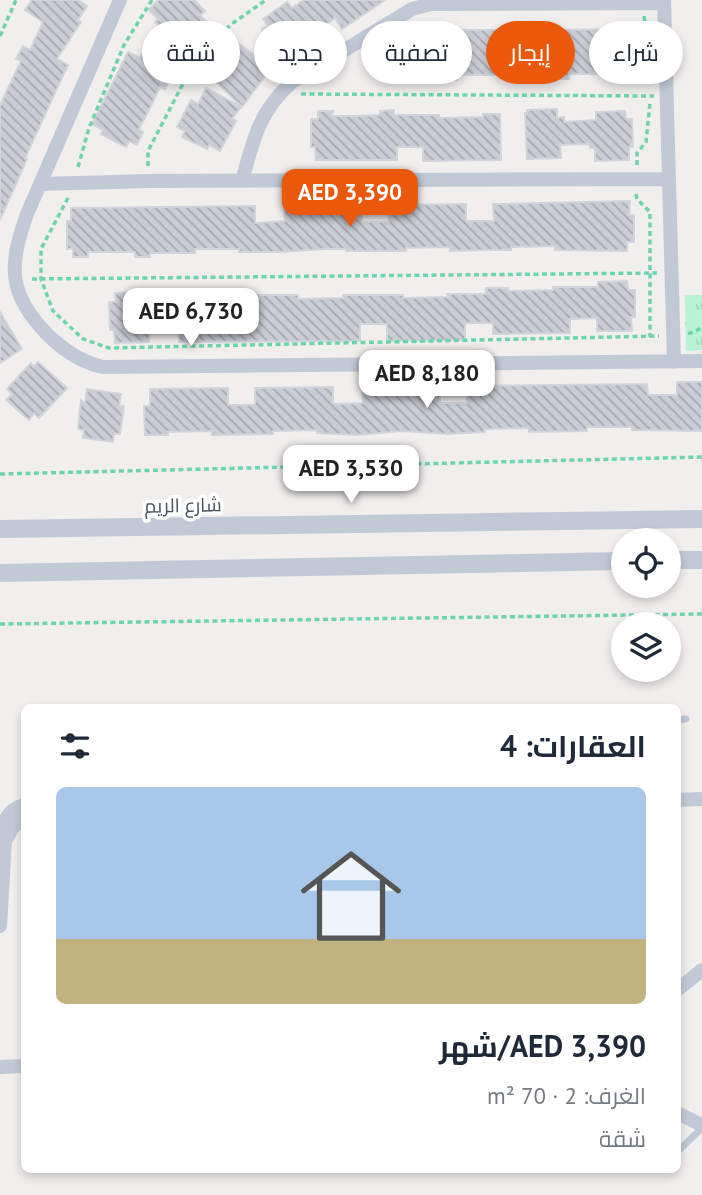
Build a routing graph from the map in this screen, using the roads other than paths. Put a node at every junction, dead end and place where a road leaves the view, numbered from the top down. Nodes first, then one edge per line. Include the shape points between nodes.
1 (120, 0) edge
2 (664, 1) edge
3 (669, 179) junction
4 (242, 181) junction
5 (40, 184) junction
6 (702, 361) edge
7 (674, 362) junction
8 (702, 519) edge
9 (0, 529) edge
10 (702, 559) edge
11 (681, 560) edge
12 (611, 561) edge
13 (0, 573) edge
14 (687, 719) dead end
15 (681, 720) edge
16 (702, 799) edge
17 (681, 800) edge
18 (21, 806) edge
19 (21, 820) edge
20 (5, 841) junction
21 (1, 905) edge
22 (0, 926) edge
23 (702, 970) edge
24 (681, 987) edge
25 (21, 1066) edge
26 (0, 1067) edge
27 (681, 1115) edge
28 (702, 1126) edge
29 (681, 1148) edge

1 - 5 street
2 - 3 street
2 - 4 street via 432,4 412,9 279,94 255,132
3 - 4 street
3 - 7 street
4 - 5 street
5 - 7 street via 16,246 18,294 39,326 79,359 103,367
6 - 7 street
8 - 9 street, شارع الريم
10 - 11 street
12 - 13 street
14 - 15 lane
16 - 17 street
18 - 20 street via 5,821
19 - 20 street
20 - 21 street
21 - 22 street
23 - 24 street
25 - 26 street
27 - 28 street
28 - 29 lane

